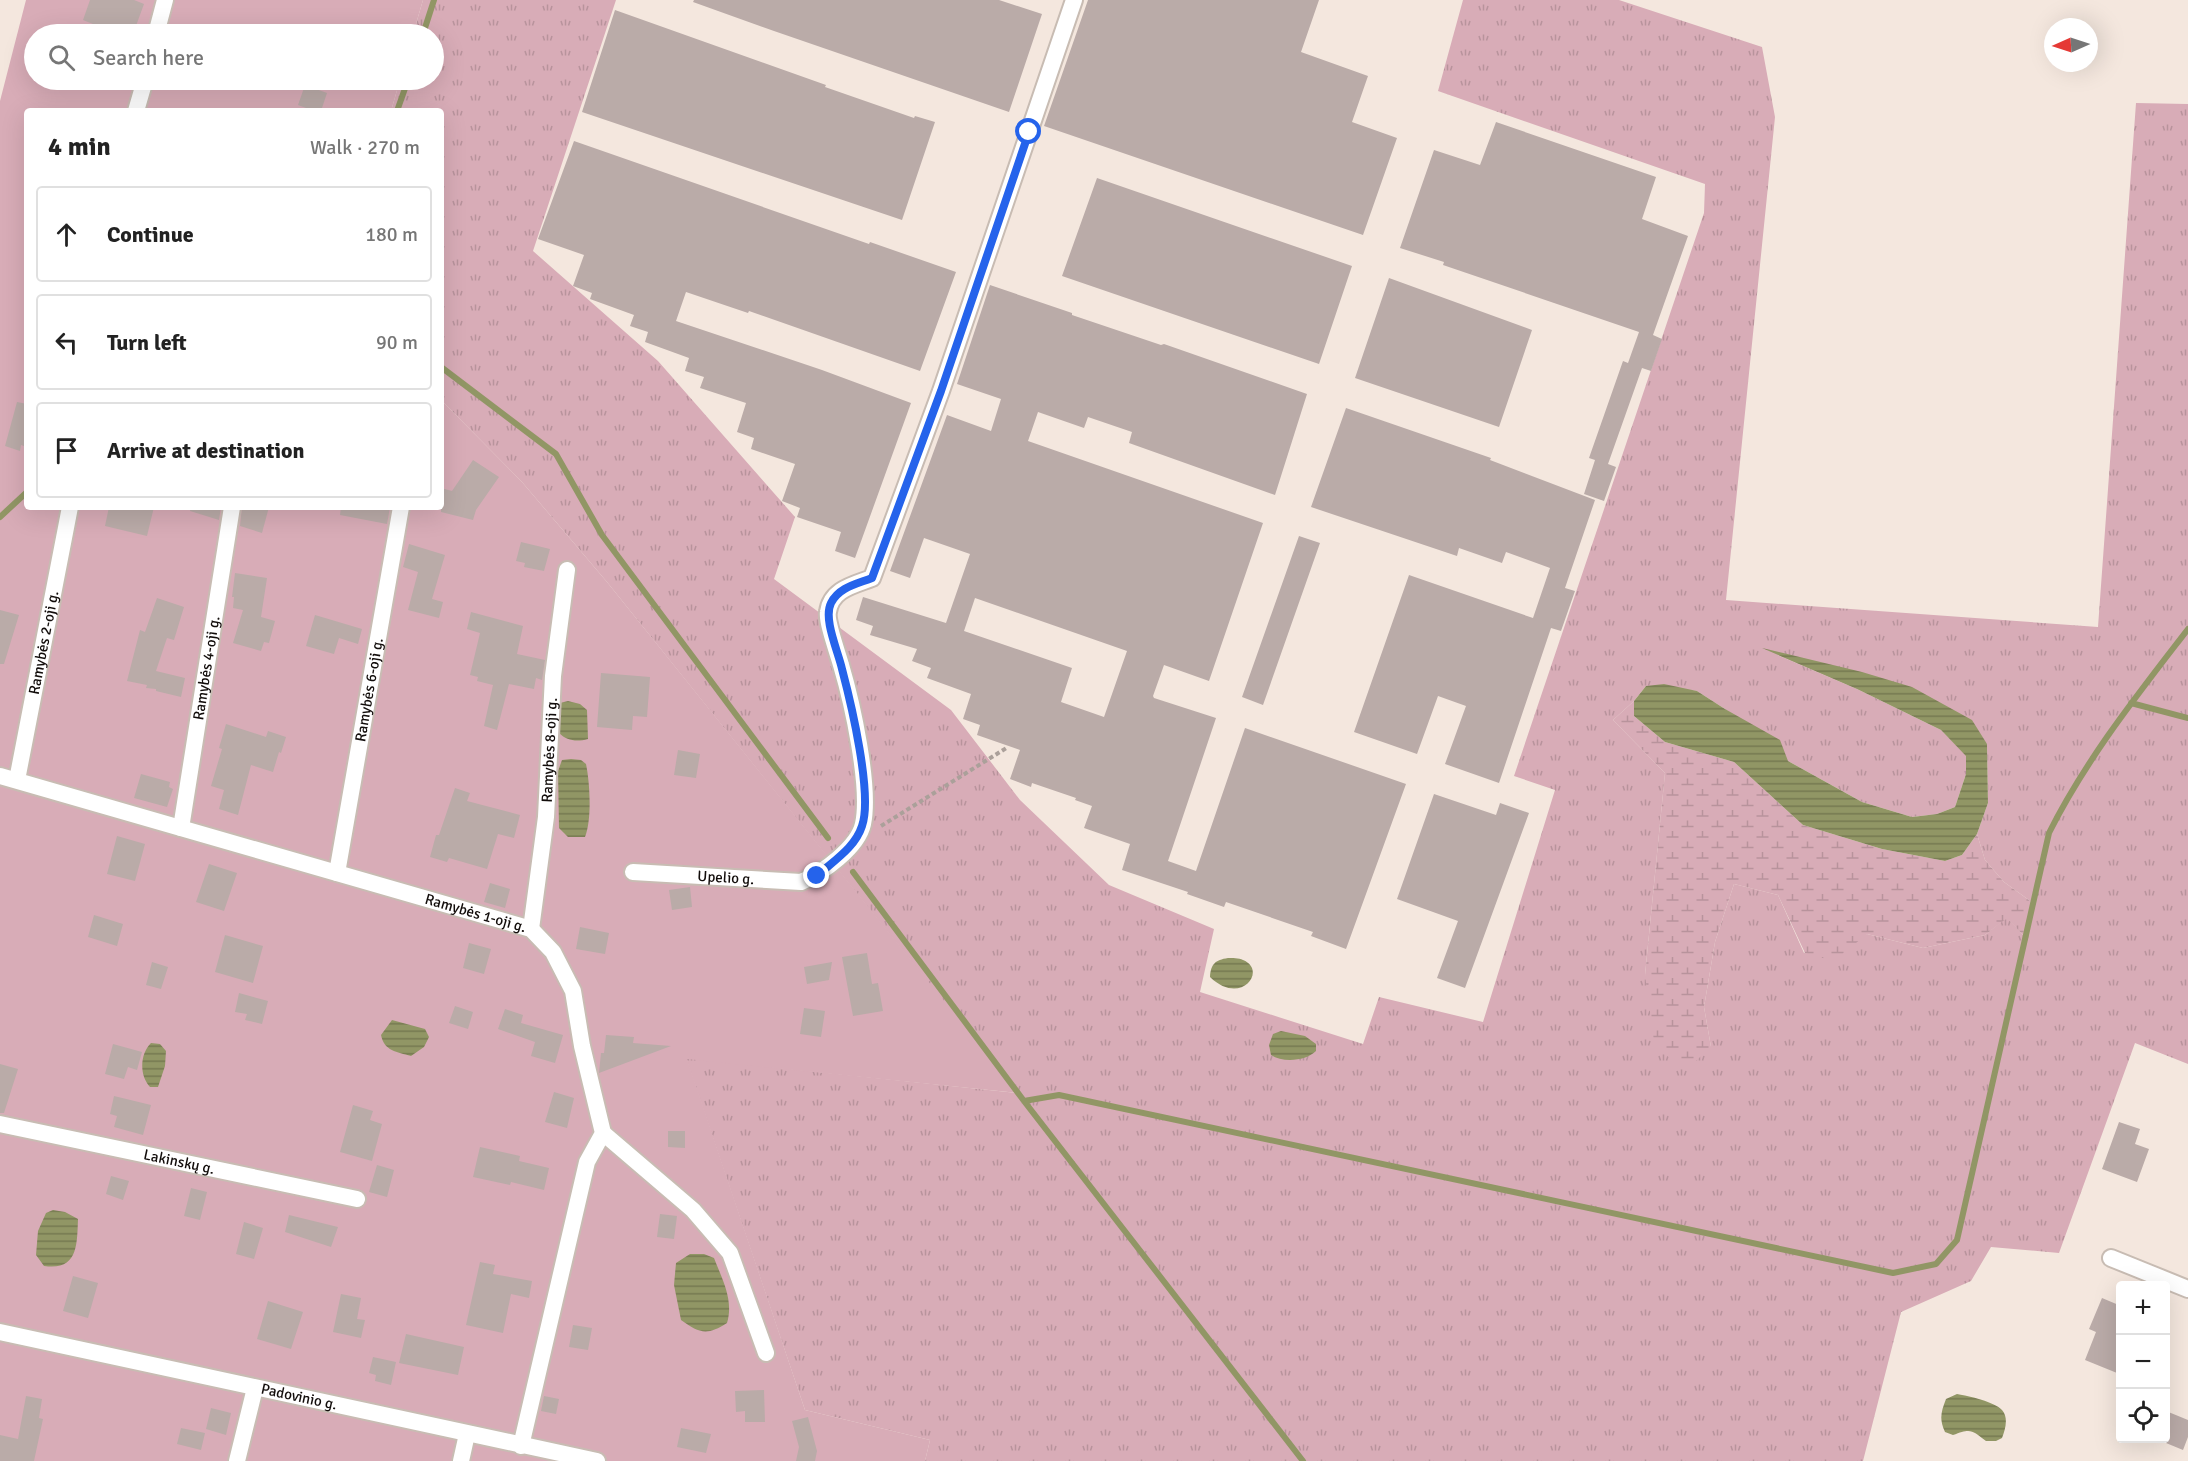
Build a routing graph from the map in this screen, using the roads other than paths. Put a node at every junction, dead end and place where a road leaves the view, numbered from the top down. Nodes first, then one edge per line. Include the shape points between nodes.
1 (165, 0) edge
2 (1074, 0) edge
3 (159, 24) edge
4 (142, 90) edge
5 (137, 108) edge
6 (69, 510) edge
7 (232, 510) edge
8 (400, 510) edge
9 (567, 570) dead end
10 (0, 776) edge
11 (17, 780) junction
12 (181, 828) junction
13 (633, 872) dead end
14 (337, 873) junction
15 (531, 929) junction
16 (0, 1124) edge
17 (603, 1133) junction
18 (357, 1199) dead end
19 (2111, 1258) dead end
20 (2188, 1289) edge
21 (0, 1334) edge
22 (766, 1353) dead end
23 (255, 1388) junction
24 (467, 1434) junction
25 (521, 1446) junction
26 (237, 1461) edge
27 (461, 1461) edge
28 (597, 1461) edge

1 - 3 street
2 - 13 street, Upelio g. via 941,391 872,578 841,590 827,613 861,759 865,804 863,825 854,843 817,876 801,882
4 - 5 street
6 - 11 street, Ramybės 2-oji g.
7 - 12 street, Ramybės 4-oji g.
8 - 14 street, Ramybės 6-oji g.
9 - 15 street, Ramybės 8-oji g. via 554,676 546,817
10 - 11 street, Ramybės 1-oji g.
11 - 12 street, Ramybės 1-oji g.
12 - 14 street, Ramybės 1-oji g.
14 - 15 street, Ramybės 1-oji g.
15 - 17 street, Ramybės 1-oji g. via 553,952 573,991
16 - 18 street, Lakinskų g.
17 - 22 street via 693,1210 730,1253
17 - 25 street via 587,1162
19 - 20 street
21 - 23 street, Padovinio g.
23 - 24 street, Padovinio g.
23 - 26 street
24 - 25 street, Padovinio g.
24 - 27 street
25 - 28 street, Padovinio g.

